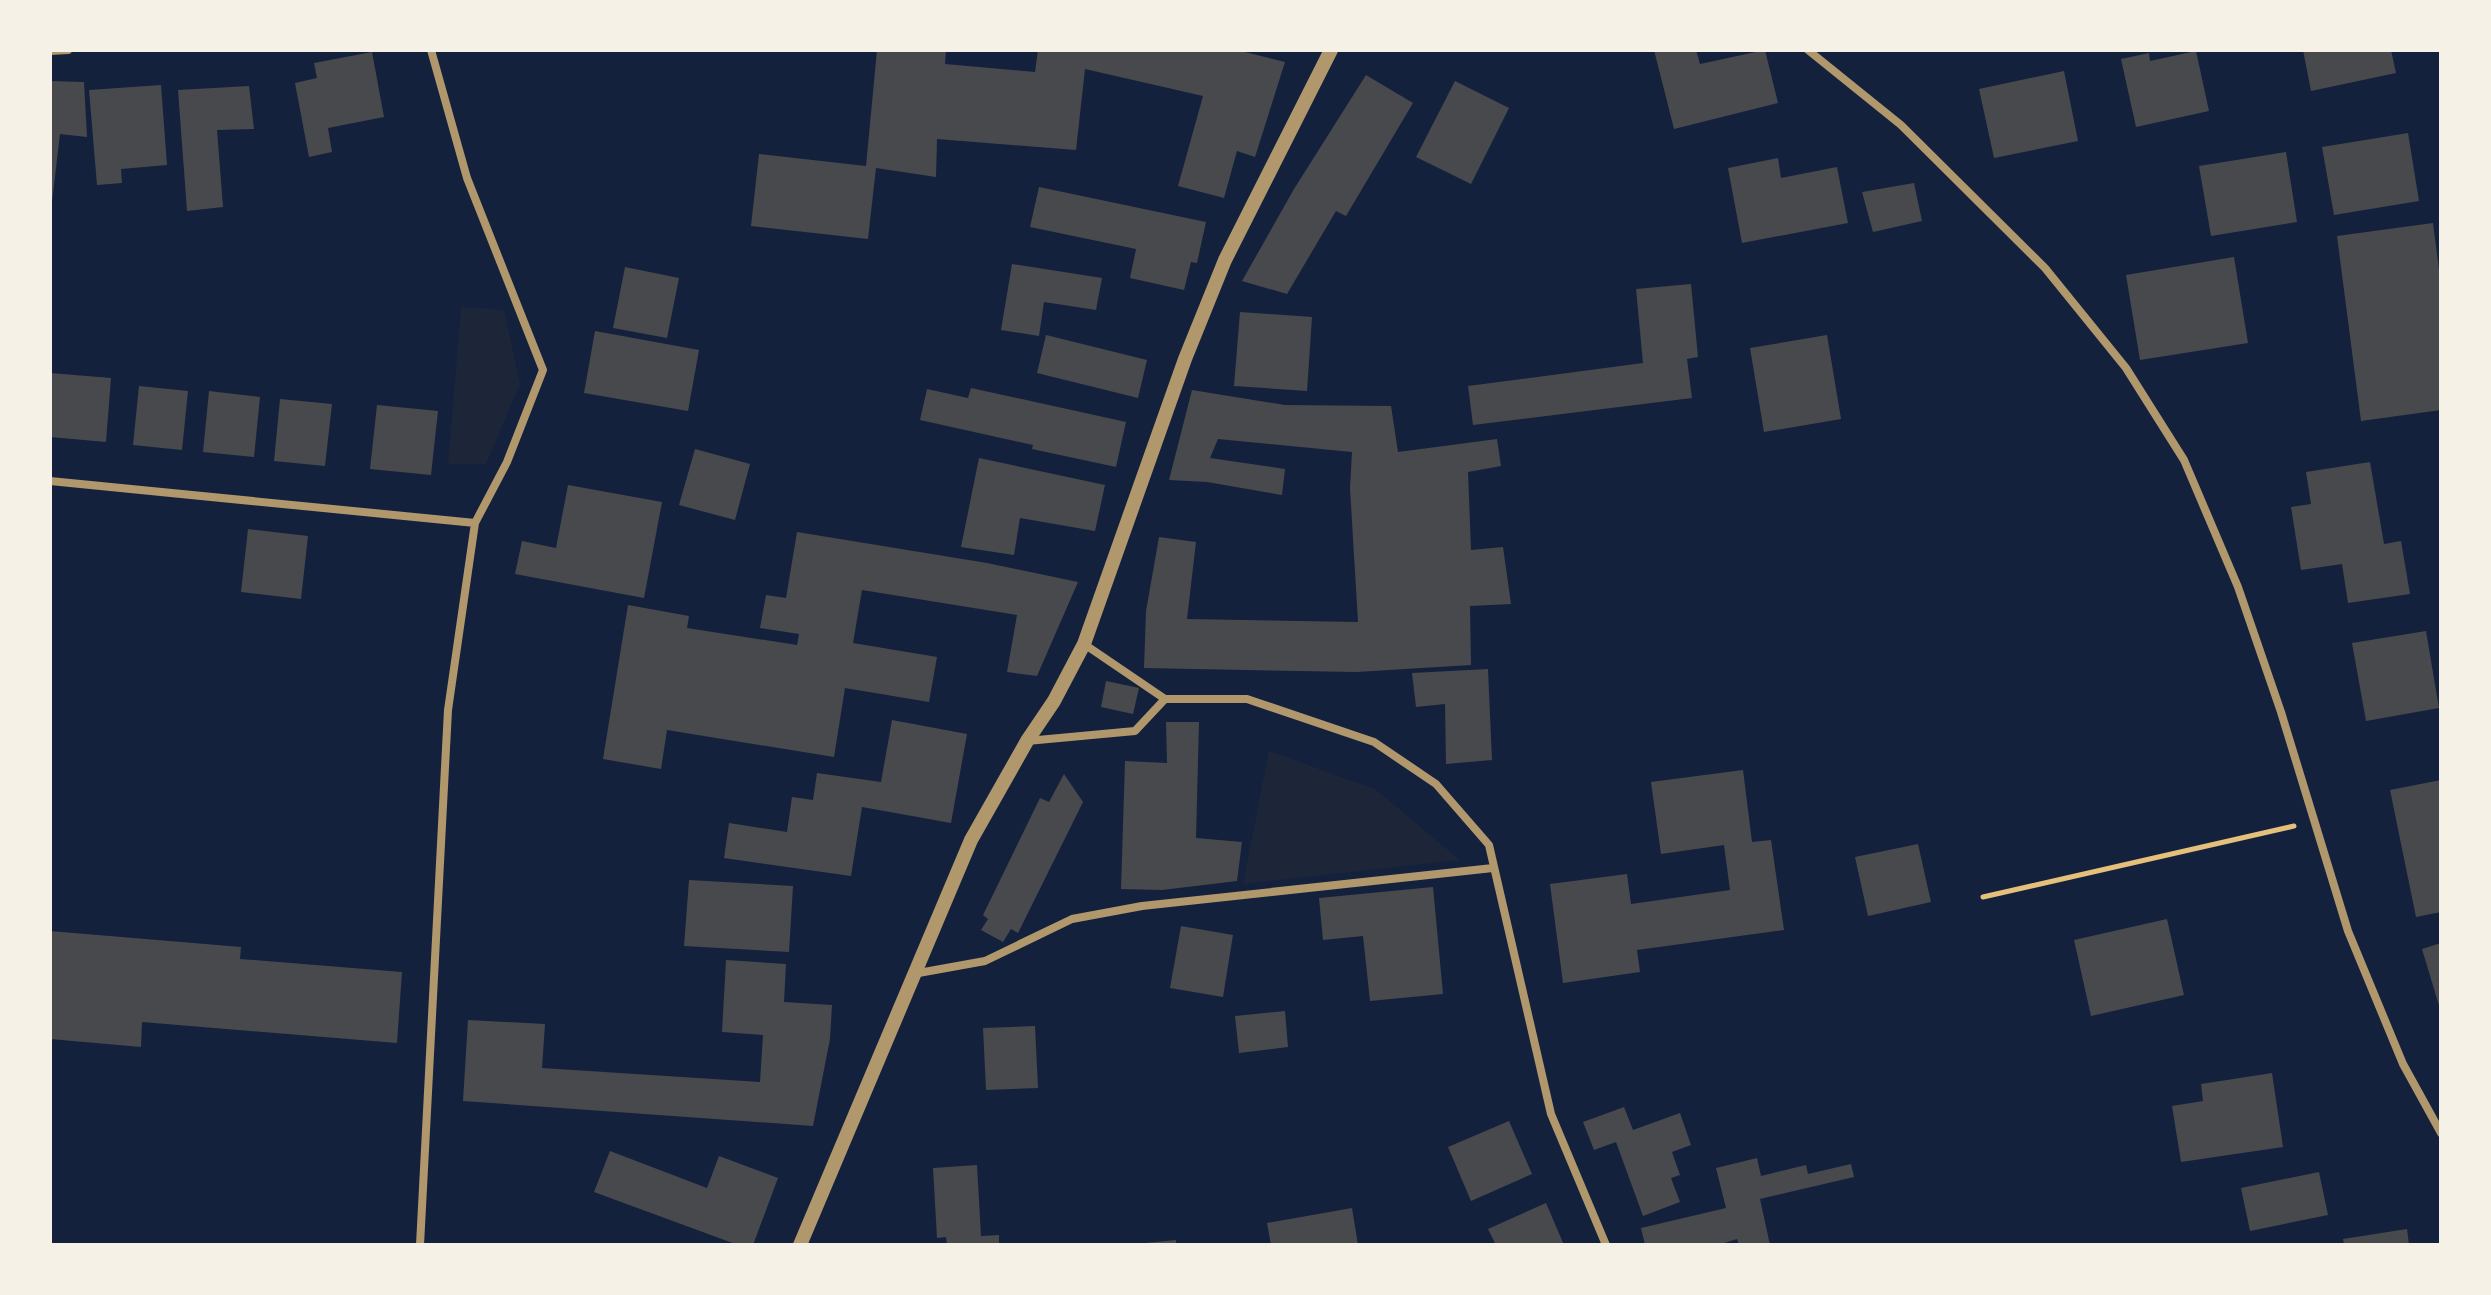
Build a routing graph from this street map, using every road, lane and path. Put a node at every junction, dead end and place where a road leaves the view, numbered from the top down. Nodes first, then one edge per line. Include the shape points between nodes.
1 (68, 50) edge
2 (431, 50) edge
3 (1331, 50) edge
4 (1808, 50) edge
5 (50, 51) edge
6 (50, 481) edge
7 (475, 523) junction
8 (1084, 644) junction
9 (1165, 699) junction
10 (1027, 741) junction
11 (2314, 821) junction
12 (1493, 868) junction
13 (1983, 897) dead end
14 (913, 974) junction
15 (2441, 1133) edge
16 (420, 1245) edge
17 (800, 1245) edge
18 (1606, 1245) edge

1 - 5 street
2 - 7 street via 467,178 543,370 507,462
3 - 8 street via 1225,260
4 - 11 street via 1901,125 2045,268 2126,368 2184,460 2238,587
6 - 7 street
7 - 16 street via 448,710
8 - 9 street
8 - 10 street
9 - 10 street via 1135,731
9 - 12 street via 1247,699 1374,742 1436,784 1489,845
10 - 14 street via 971,840
11 - 13 path
11 - 15 street via 2348,931 2403,1064
12 - 14 street via 1142,906 1072,919 985,961
12 - 18 street via 1551,1114
14 - 17 street

